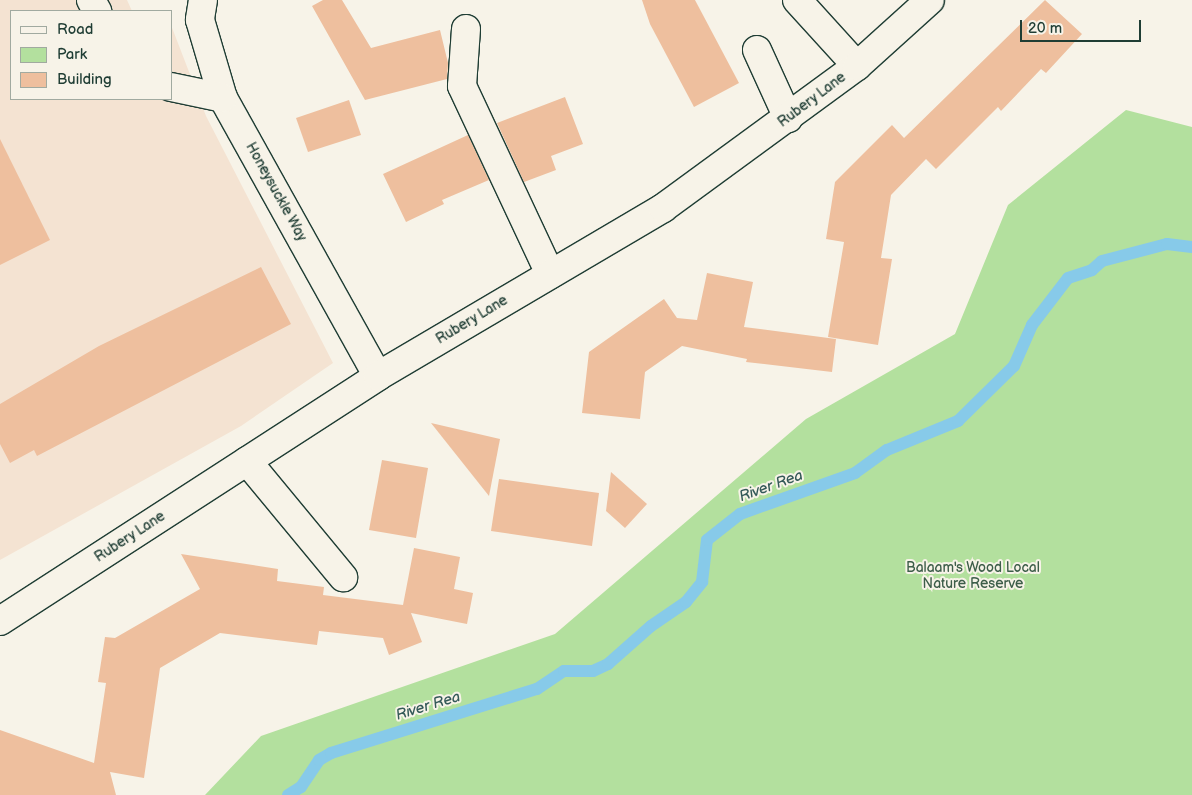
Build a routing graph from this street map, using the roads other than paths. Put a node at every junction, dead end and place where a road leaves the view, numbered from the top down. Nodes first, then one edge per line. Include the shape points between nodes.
1 (203, 0) edge
2 (796, 0) edge
3 (930, 0) edge
4 (466, 29) dead end
5 (757, 50) dead end
6 (857, 66) junction
7 (172, 88) edge
8 (223, 98) junction
9 (788, 118) junction
10 (550, 274) junction
11 (378, 376) junction
12 (247, 461) junction
13 (343, 577) dead end
14 (0, 621) edge

1 - 8 street, Honeysuckle Way via 200,20
2 - 6 street
3 - 6 street, Rubery Lane
4 - 10 street via 462,86
5 - 9 street
6 - 9 street, Rubery Lane
7 - 8 street
8 - 11 street, Honeysuckle Way
9 - 10 street, Rubery Lane via 663,208
10 - 11 street, Rubery Lane
11 - 12 street, Rubery Lane
12 - 13 street
12 - 14 street, Rubery Lane

